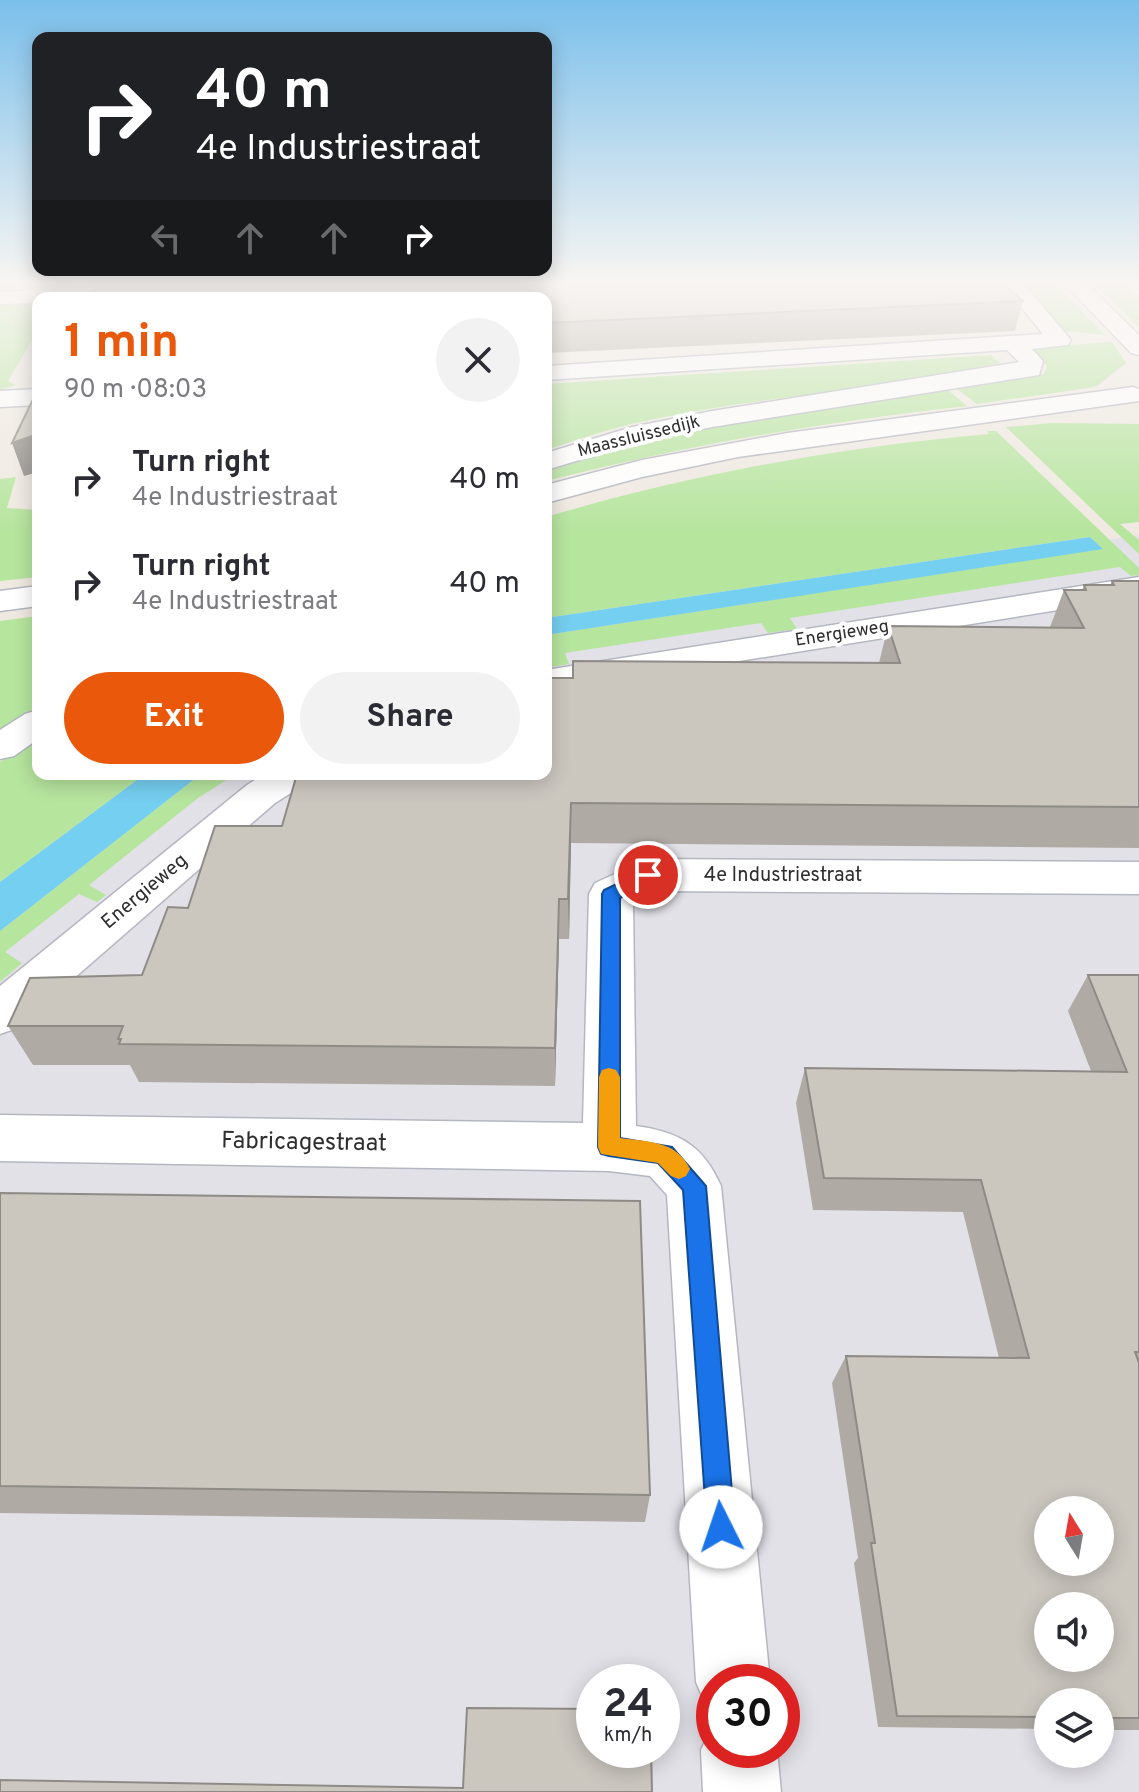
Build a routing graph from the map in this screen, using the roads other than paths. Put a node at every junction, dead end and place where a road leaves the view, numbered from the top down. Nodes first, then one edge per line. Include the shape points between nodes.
1 (676, 365) edge
2 (1031, 365) edge
3 (552, 373) edge
4 (32, 381) edge
5 (1138, 396) edge
6 (21, 398) edge
7 (552, 460) edge
8 (552, 493) edge
9 (1139, 587) edge
10 (32, 597) edge
11 (0, 601) edge
12 (552, 680) edge
13 (32, 726) edge
14 (0, 747) edge
15 (283, 780) edge
16 (1139, 878) edge
17 (0, 1014) edge
18 (0, 1138) edge
19 (609, 1147) junction
20 (732, 1664) edge
21 (740, 1768) edge
22 (742, 1792) edge

1 - 3 street
2 - 7 street, Maassluissedijk via 1030,370 641,433
4 - 6 street
5 - 8 street, Maassluissedijk via 1097,411 995,414 709,455
9 - 12 street, Energieweg
10 - 11 street
13 - 14 street
15 - 17 street, Energieweg
16 - 19 street, 4e Industriestraat via 648,875 611,894
18 - 19 street, Fabricagestraat
19 - 20 street via 664,1154 694,1186
21 - 22 street

